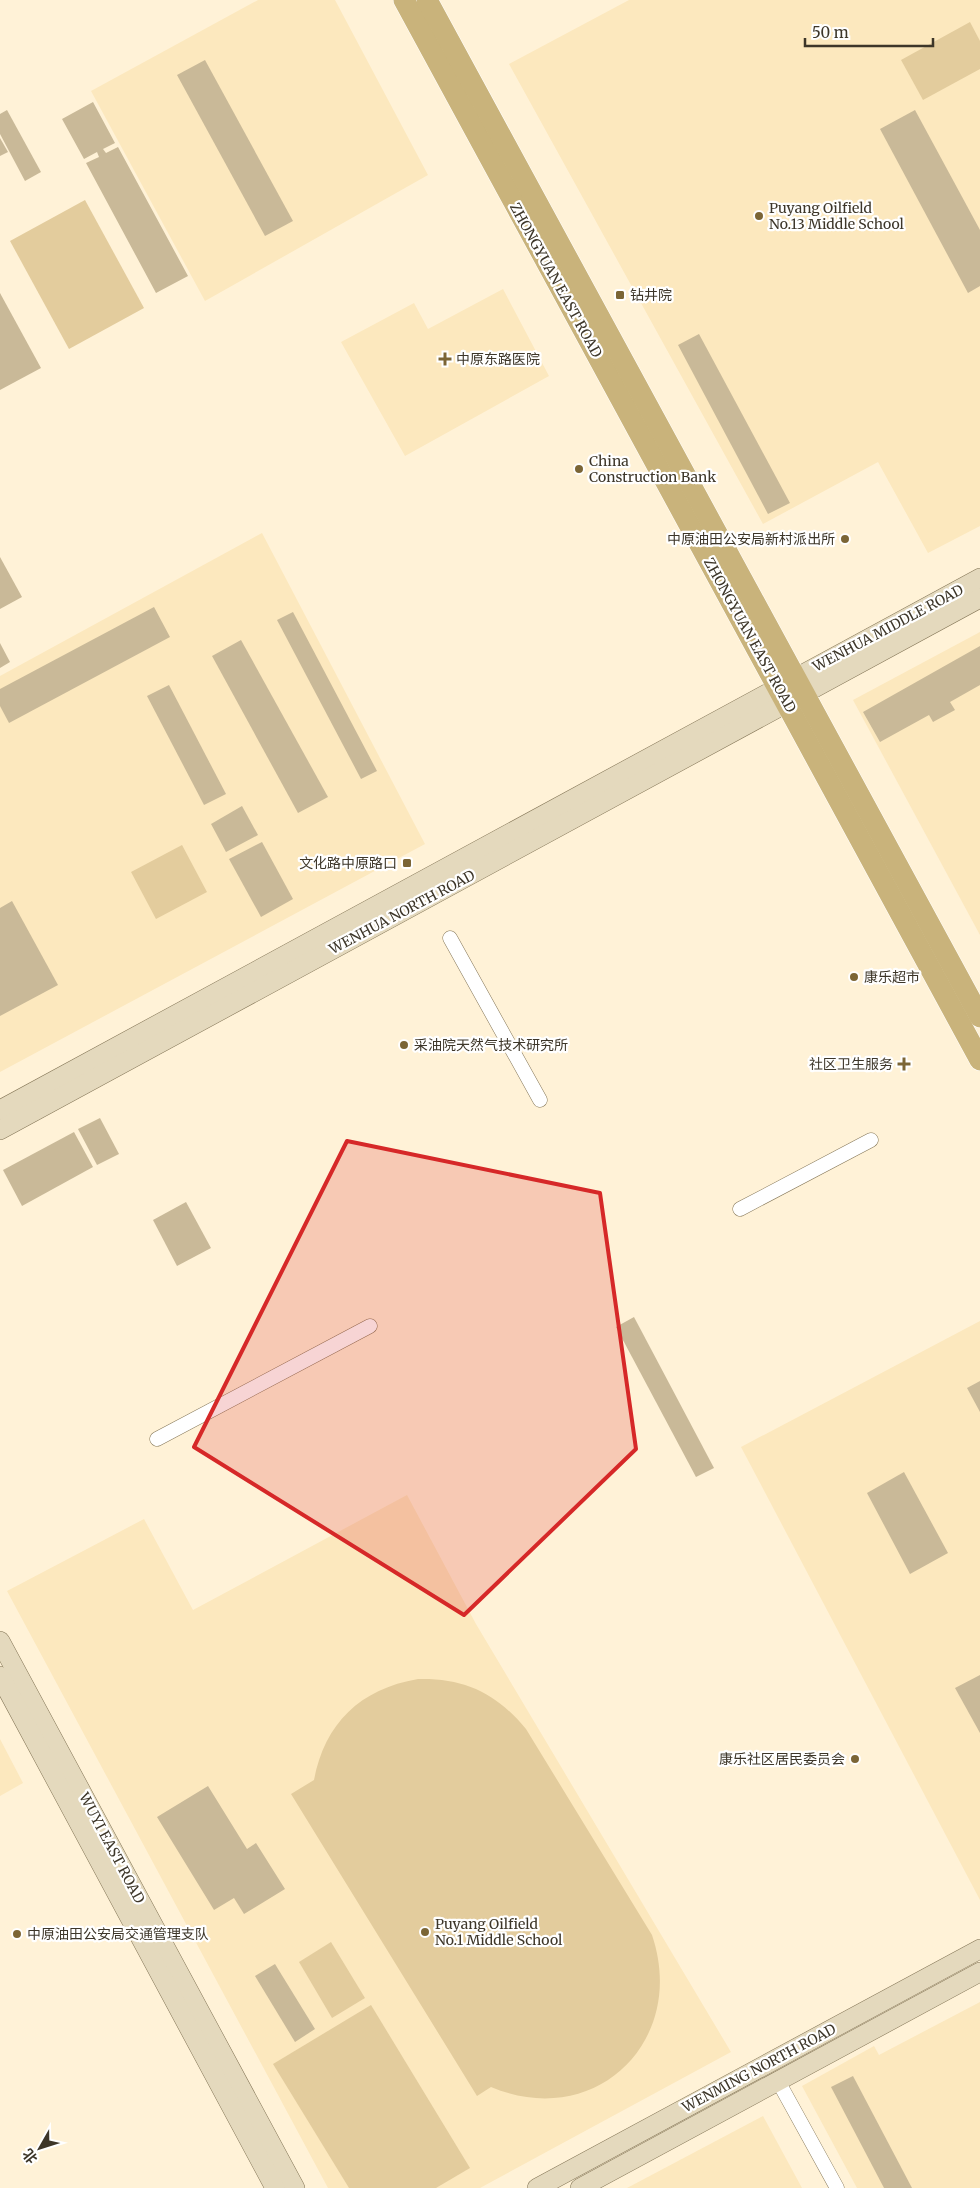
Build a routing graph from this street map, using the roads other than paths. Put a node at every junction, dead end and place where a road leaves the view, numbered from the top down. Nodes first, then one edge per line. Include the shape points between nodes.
1 (404, 0) edge
2 (427, 0) edge
3 (980, 578) edge
4 (980, 598) edge
5 (791, 691) junction
6 (450, 938) dead end
7 (980, 1017) edge
8 (980, 1060) edge
9 (540, 1100) dead end
10 (0, 1110) edge
11 (0, 1130) edge
12 (871, 1140) dead end
13 (740, 1209) dead end
14 (370, 1326) dead end
15 (158, 1439) dead end
16 (0, 1640) edge
17 (0, 1676) edge
18 (980, 1949) edge
19 (980, 1972) edge
20 (778, 2081) junction
21 (275, 2188) edge
22 (295, 2188) edge
23 (537, 2188) edge
24 (580, 2188) edge
25 (837, 2188) edge

1 - 5 main road, ZHONGYUAN EAST ROAD
2 - 5 main road, ZHONGYUAN EAST ROAD
3 - 5 street, WENHUA MIDDLE ROAD
4 - 5 street, WENHUA MIDDLE ROAD
5 - 7 main road, ZHONGYUAN EAST ROAD
5 - 8 main road, ZHONGYUAN EAST ROAD
5 - 10 street, WENHUA NORTH ROAD
5 - 11 street, WENHUA NORTH ROAD
6 - 9 street
12 - 13 street
14 - 15 street
16 - 22 street, WUYI EAST ROAD
17 - 21 street, WUYI EAST ROAD
18 - 23 street, WENMING NORTH ROAD
19 - 20 street, WENMING NORTH ROAD
20 - 24 street, WENMING NORTH ROAD
20 - 25 street

